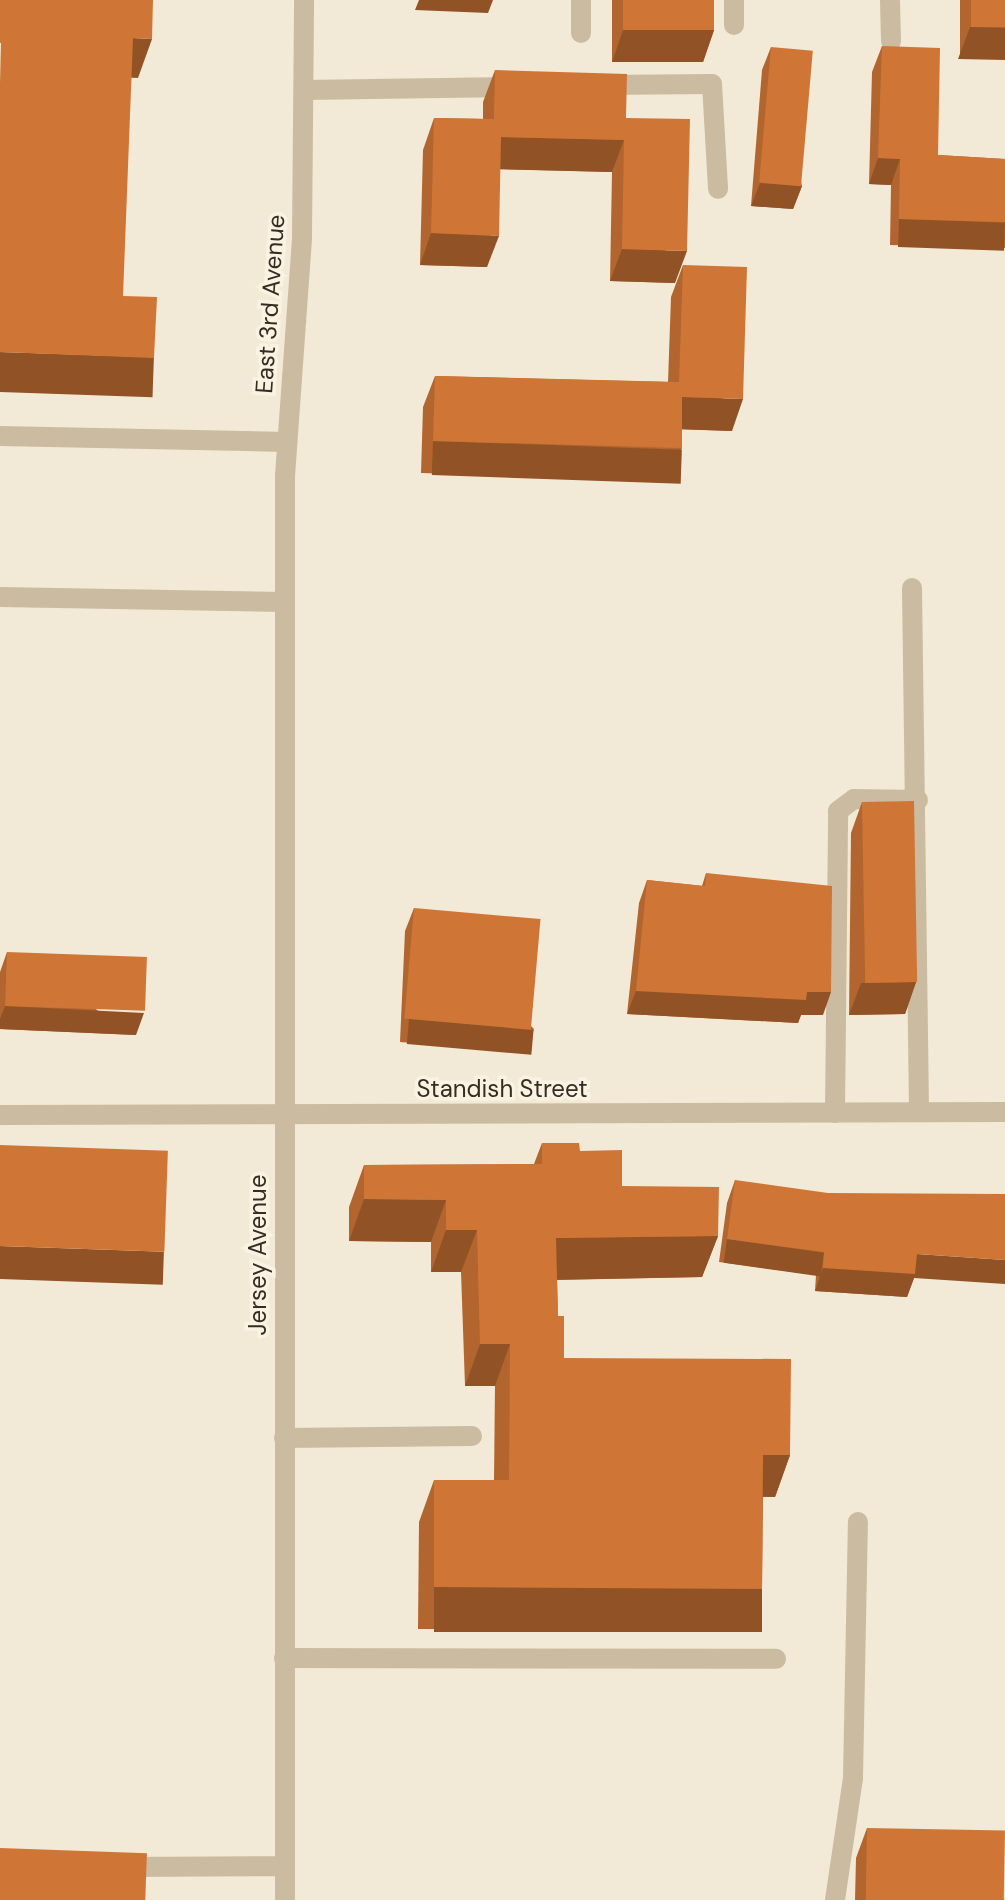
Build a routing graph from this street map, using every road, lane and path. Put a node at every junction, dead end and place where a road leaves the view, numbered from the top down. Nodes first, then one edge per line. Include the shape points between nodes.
1 (304, 0) edge
2 (581, 0) edge
3 (734, 0) edge
4 (890, 0) edge
5 (734, 25) dead end
6 (581, 33) dead end
7 (891, 41) dead end
8 (541, 86) edge
9 (572, 86) edge
10 (304, 90) junction
11 (718, 189) dead end
12 (0, 436) edge
13 (287, 442) junction
14 (912, 588) dead end
15 (0, 597) edge
16 (283, 606) junction
17 (918, 800) junction
18 (919, 1112) junction
19 (1005, 1112) edge
20 (835, 1113) junction
21 (0, 1115) edge
22 (283, 1117) junction
23 (472, 1436) dead end
24 (284, 1438) junction
25 (858, 1522) dead end
26 (284, 1658) junction
27 (776, 1659) dead end
28 (285, 1866) junction
29 (95, 1867) edge
30 (285, 1900) edge
31 (835, 1900) edge

1 - 10 street, East 3rd Avenue
2 - 6 street
3 - 5 street
4 - 7 street
8 - 10 street
9 - 11 street via 712,84
10 - 13 street, East 3rd Avenue
12 - 13 street
13 - 16 street, East 3rd Avenue
14 - 17 street
15 - 16 street
16 - 22 street, Jersey Avenue
17 - 18 street
17 - 20 street via 854,799 838,811
18 - 19 street, Standish Street
18 - 20 street, Standish Street
20 - 22 street, Standish Street
21 - 22 street, Standish Street
22 - 24 street, Jersey Avenue
23 - 24 street
24 - 26 street, Jersey Avenue
25 - 31 street via 853,1778
26 - 27 street
26 - 28 street, Jersey Avenue
28 - 29 street
28 - 30 street, Jersey Avenue

